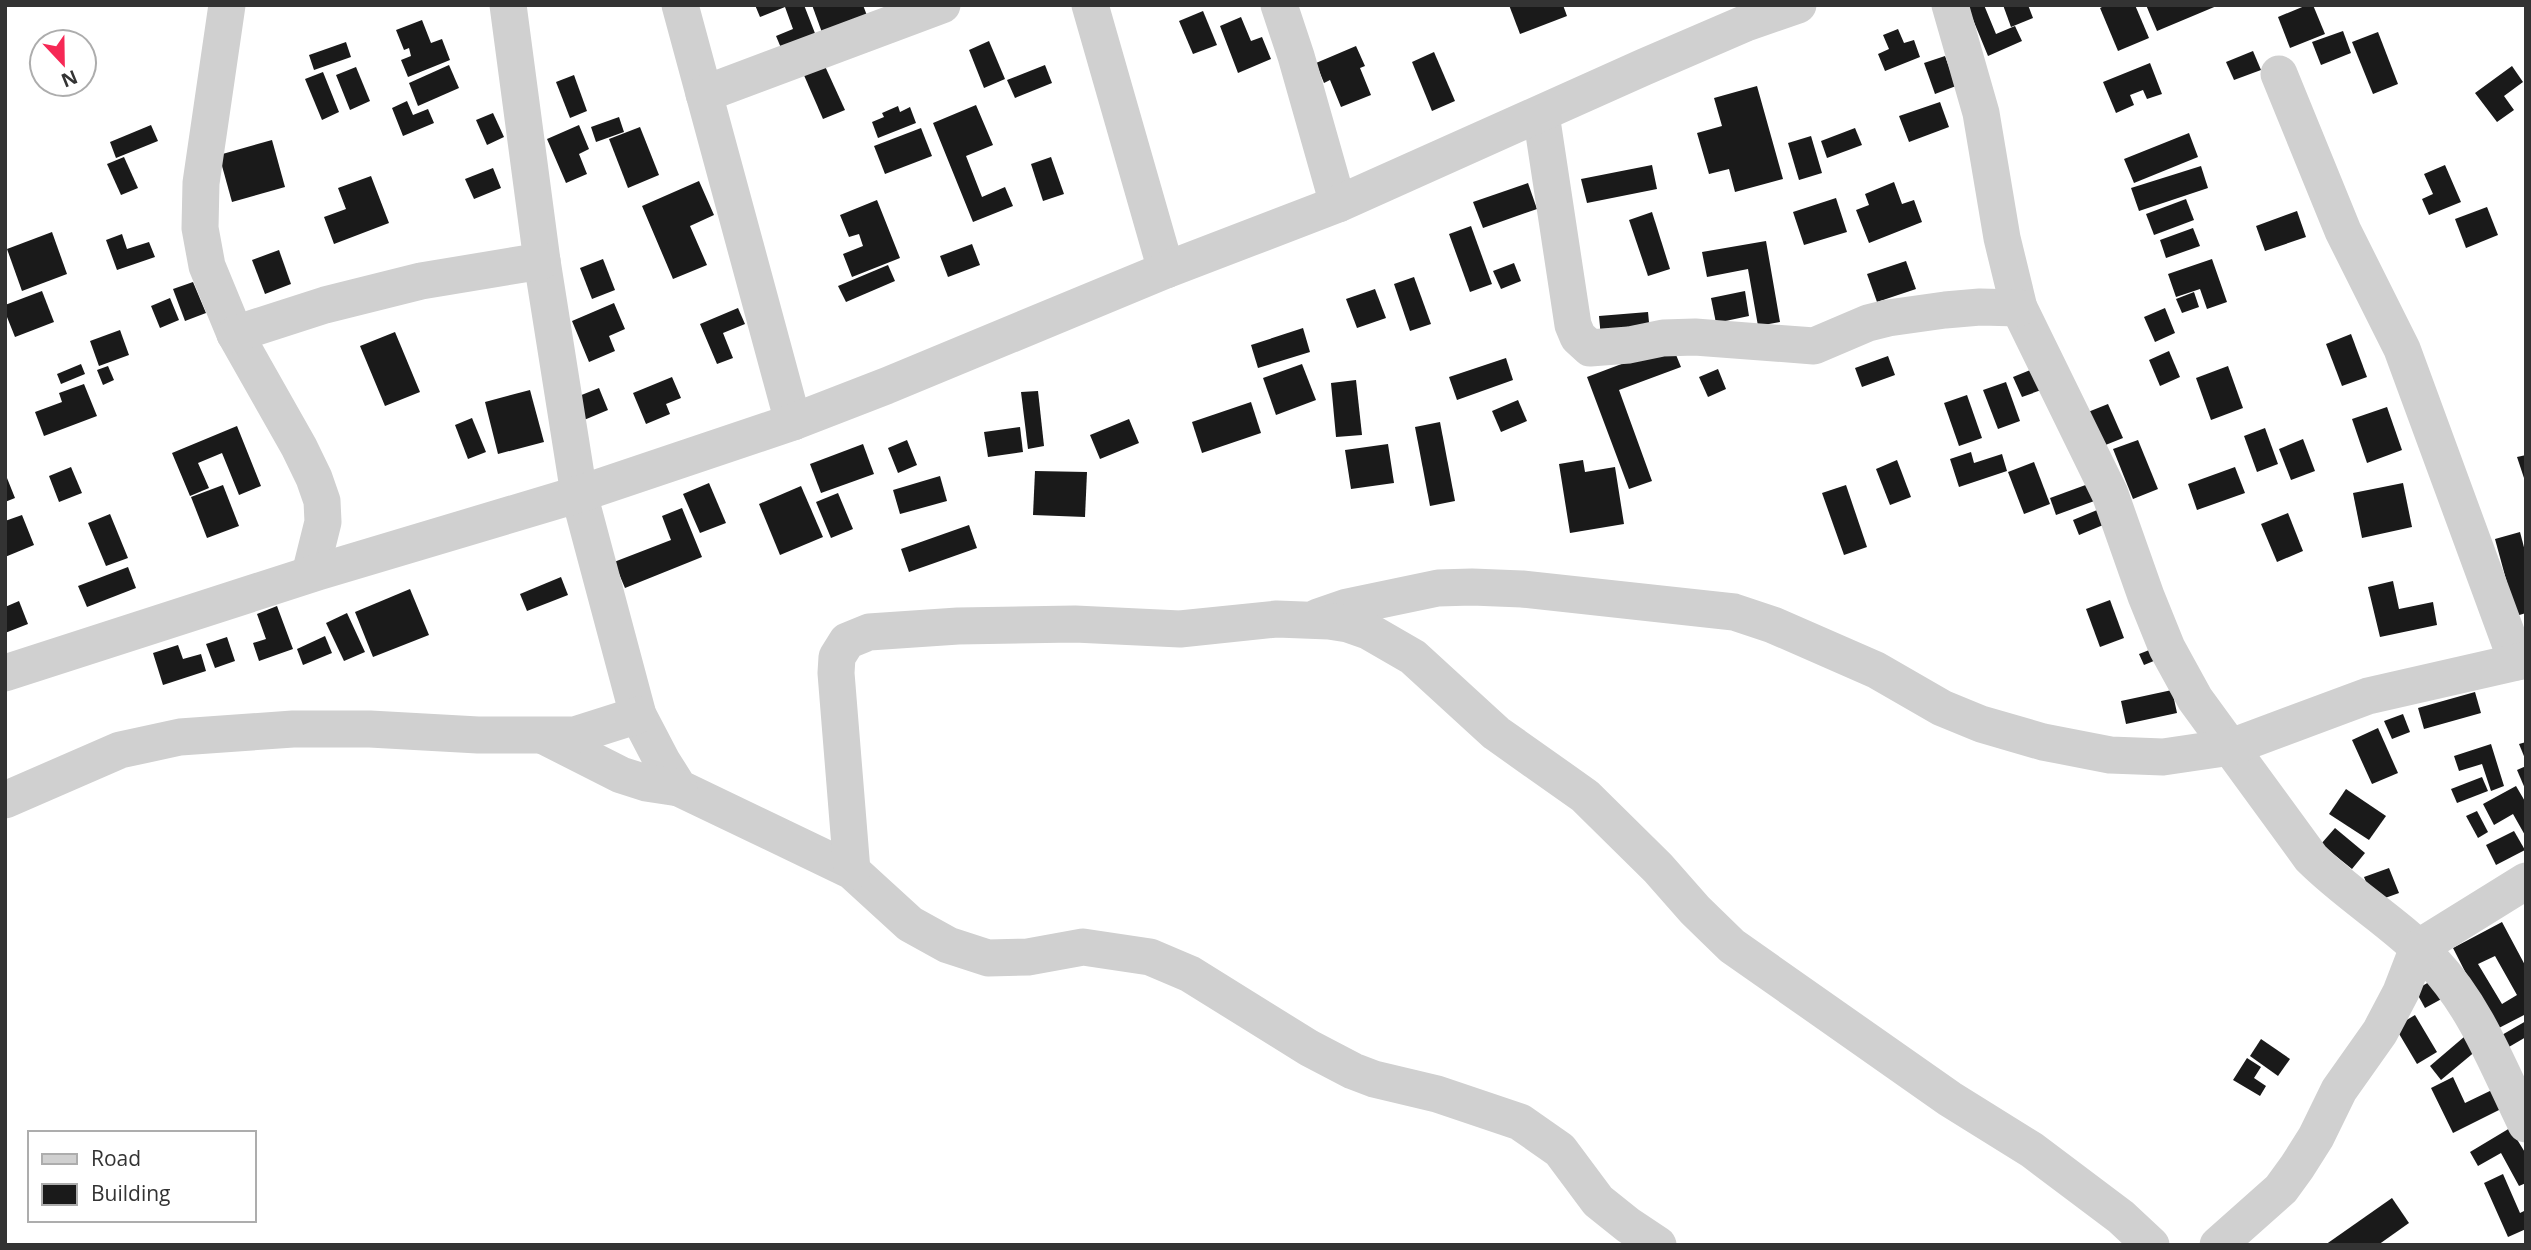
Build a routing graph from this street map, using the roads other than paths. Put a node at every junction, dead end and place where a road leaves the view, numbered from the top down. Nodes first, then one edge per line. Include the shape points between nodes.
1 (227, 5) edge
2 (508, 5) edge
3 (680, 5) edge
4 (942, 5) edge
5 (1090, 5) edge
6 (1279, 5) edge
7 (1798, 5) edge
8 (1950, 5) edge
9 (1744, 14) edge
10 (2280, 74) dead end
11 (704, 94) junction
12 (1541, 114) junction
13 (1338, 204) junction
14 (542, 261) junction
15 (1166, 270) junction
16 (2019, 309) junction
17 (234, 334) junction
18 (793, 422) junction
19 (579, 494) junction
20 (310, 574) junction
21 (1307, 621) junction
22 (2521, 661) edge
23 (5, 673) edge
24 (638, 715) junction
25 (546, 737) junction
26 (2231, 747) junction
27 (680, 788) junction
28 (5, 800) edge
29 (852, 871) junction
30 (2526, 881) edge
31 (2418, 948) junction
32 (2526, 1124) edge
33 (1658, 1245) edge
34 (2151, 1245) edge
35 (2218, 1245) edge

1 - 17 street via 201,183 200,228 207,266
2 - 14 street
3 - 11 street
4 - 11 street
5 - 15 street
6 - 13 street
7 - 9 street
8 - 16 street via 1982,113 2002,238
9 - 12 street
10 - 22 street via 2343,231 2402,349
11 - 18 street
12 - 13 street
12 - 16 street via 1573,325 1590,348 1695,337 1814,346 1888,318 1969,308
13 - 15 street
14 - 17 street via 421,281
14 - 19 street
15 - 18 street
16 - 26 street via 2109,494 2168,648 2195,699
17 - 20 street via 299,447 322,501 323,522
18 - 19 street
19 - 20 street
19 - 24 street
20 - 23 street
21 - 26 street via 1347,607 1438,588 1472,587 1734,612 1876,670 1955,714 2043,742 2110,755 2163,757
21 - 29 street via 1277,619 1180,629 1075,624 958,626 854,637 841,648 836,673
21 - 34 street via 1348,624 1413,657 1496,733 1586,796 1732,946 1950,1100 2032,1150
22 - 26 street via 2368,696
24 - 25 street via 575,735
24 - 27 street
25 - 27 street via 621,775
25 - 28 street via 370,729 180,737 120,750
26 - 31 street via 2311,858
27 - 29 street
29 - 33 street via 910,924 948,945 988,958 1028,957 1083,947 1150,957 1190,974 1353,1071 1520,1122 1560,1150 1598,1201
30 - 31 street
31 - 32 street via 2472,1014
31 - 35 street via 2380,1032 2339,1090 2297,1167 2281,1189

